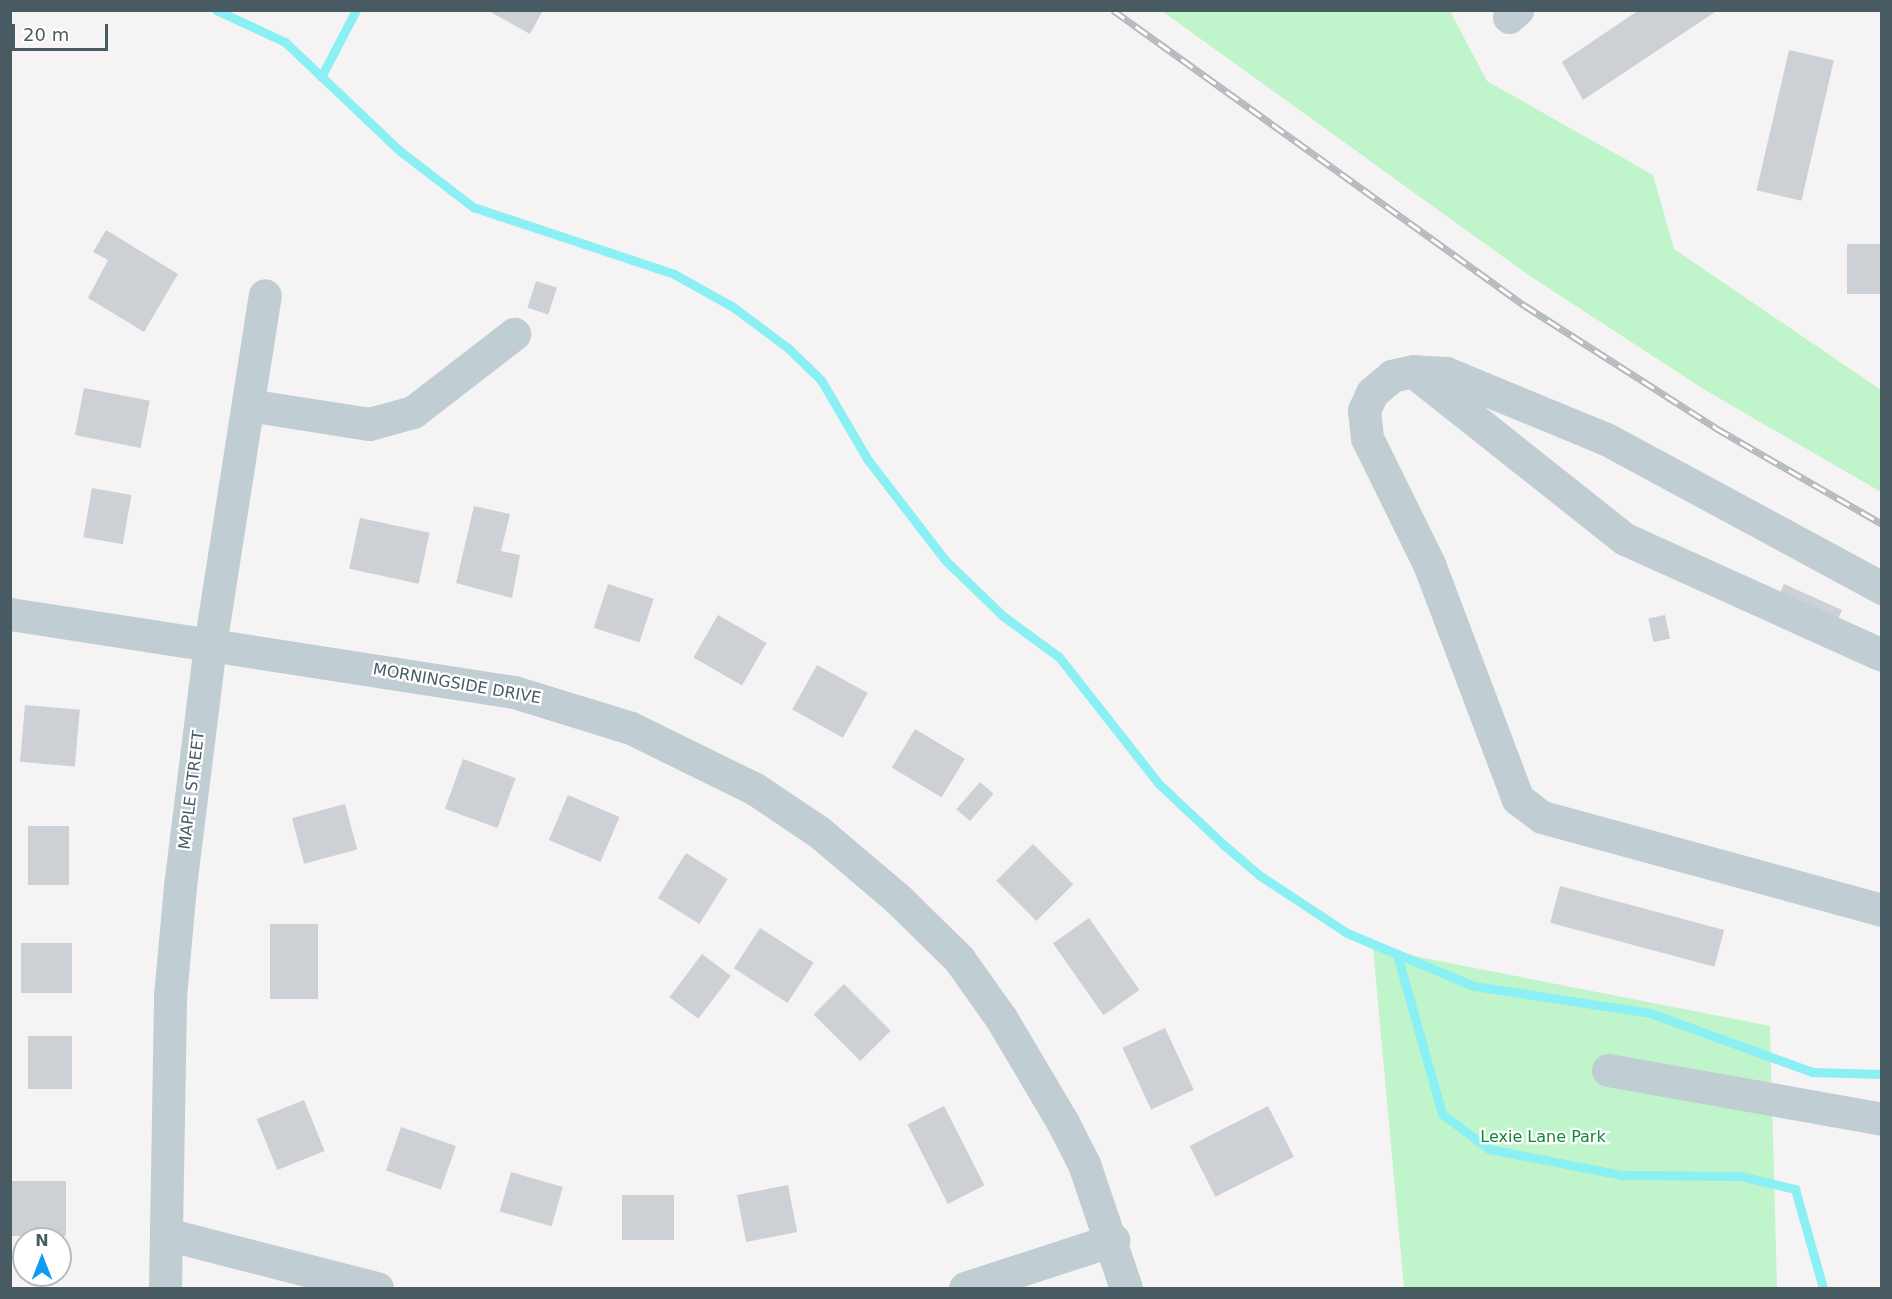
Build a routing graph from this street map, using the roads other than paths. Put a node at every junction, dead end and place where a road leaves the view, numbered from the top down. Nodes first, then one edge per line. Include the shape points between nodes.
1 (265, 295) dead end
2 (514, 334) dead end
3 (1413, 371) junction
4 (248, 405) junction
5 (1881, 588) edge
6 (10, 614) edge
7 (210, 645) junction
8 (1881, 655) edge
9 (1881, 910) edge
10 (1608, 1070) dead end
11 (1881, 1119) edge
12 (166, 1234) junction
13 (1113, 1240) junction
14 (165, 1288) edge
15 (377, 1288) edge
16 (965, 1288) edge
17 (1126, 1288) edge

1 - 4 street, MAPLE STREET
2 - 4 street via 413,412 391,418 359,423
3 - 5 street via 1446,373 1606,439
3 - 8 street via 1625,539
3 - 9 street via 1392,376 1372,393 1364,410 1366,438 1429,564 1518,799 1542,817
4 - 7 street, MAPLE STREET
6 - 7 street, MORNINGSIDE DRIVE
7 - 12 street, MAPLE STREET via 170,996
7 - 13 street, MORNINGSIDE DRIVE via 456,681 564,705 689,754 755,789 819,832 898,899 959,959 1041,1082 1084,1164
10 - 11 street
12 - 14 street, MAPLE STREET
12 - 15 street
13 - 16 street
13 - 17 street, MORNINGSIDE DRIVE

